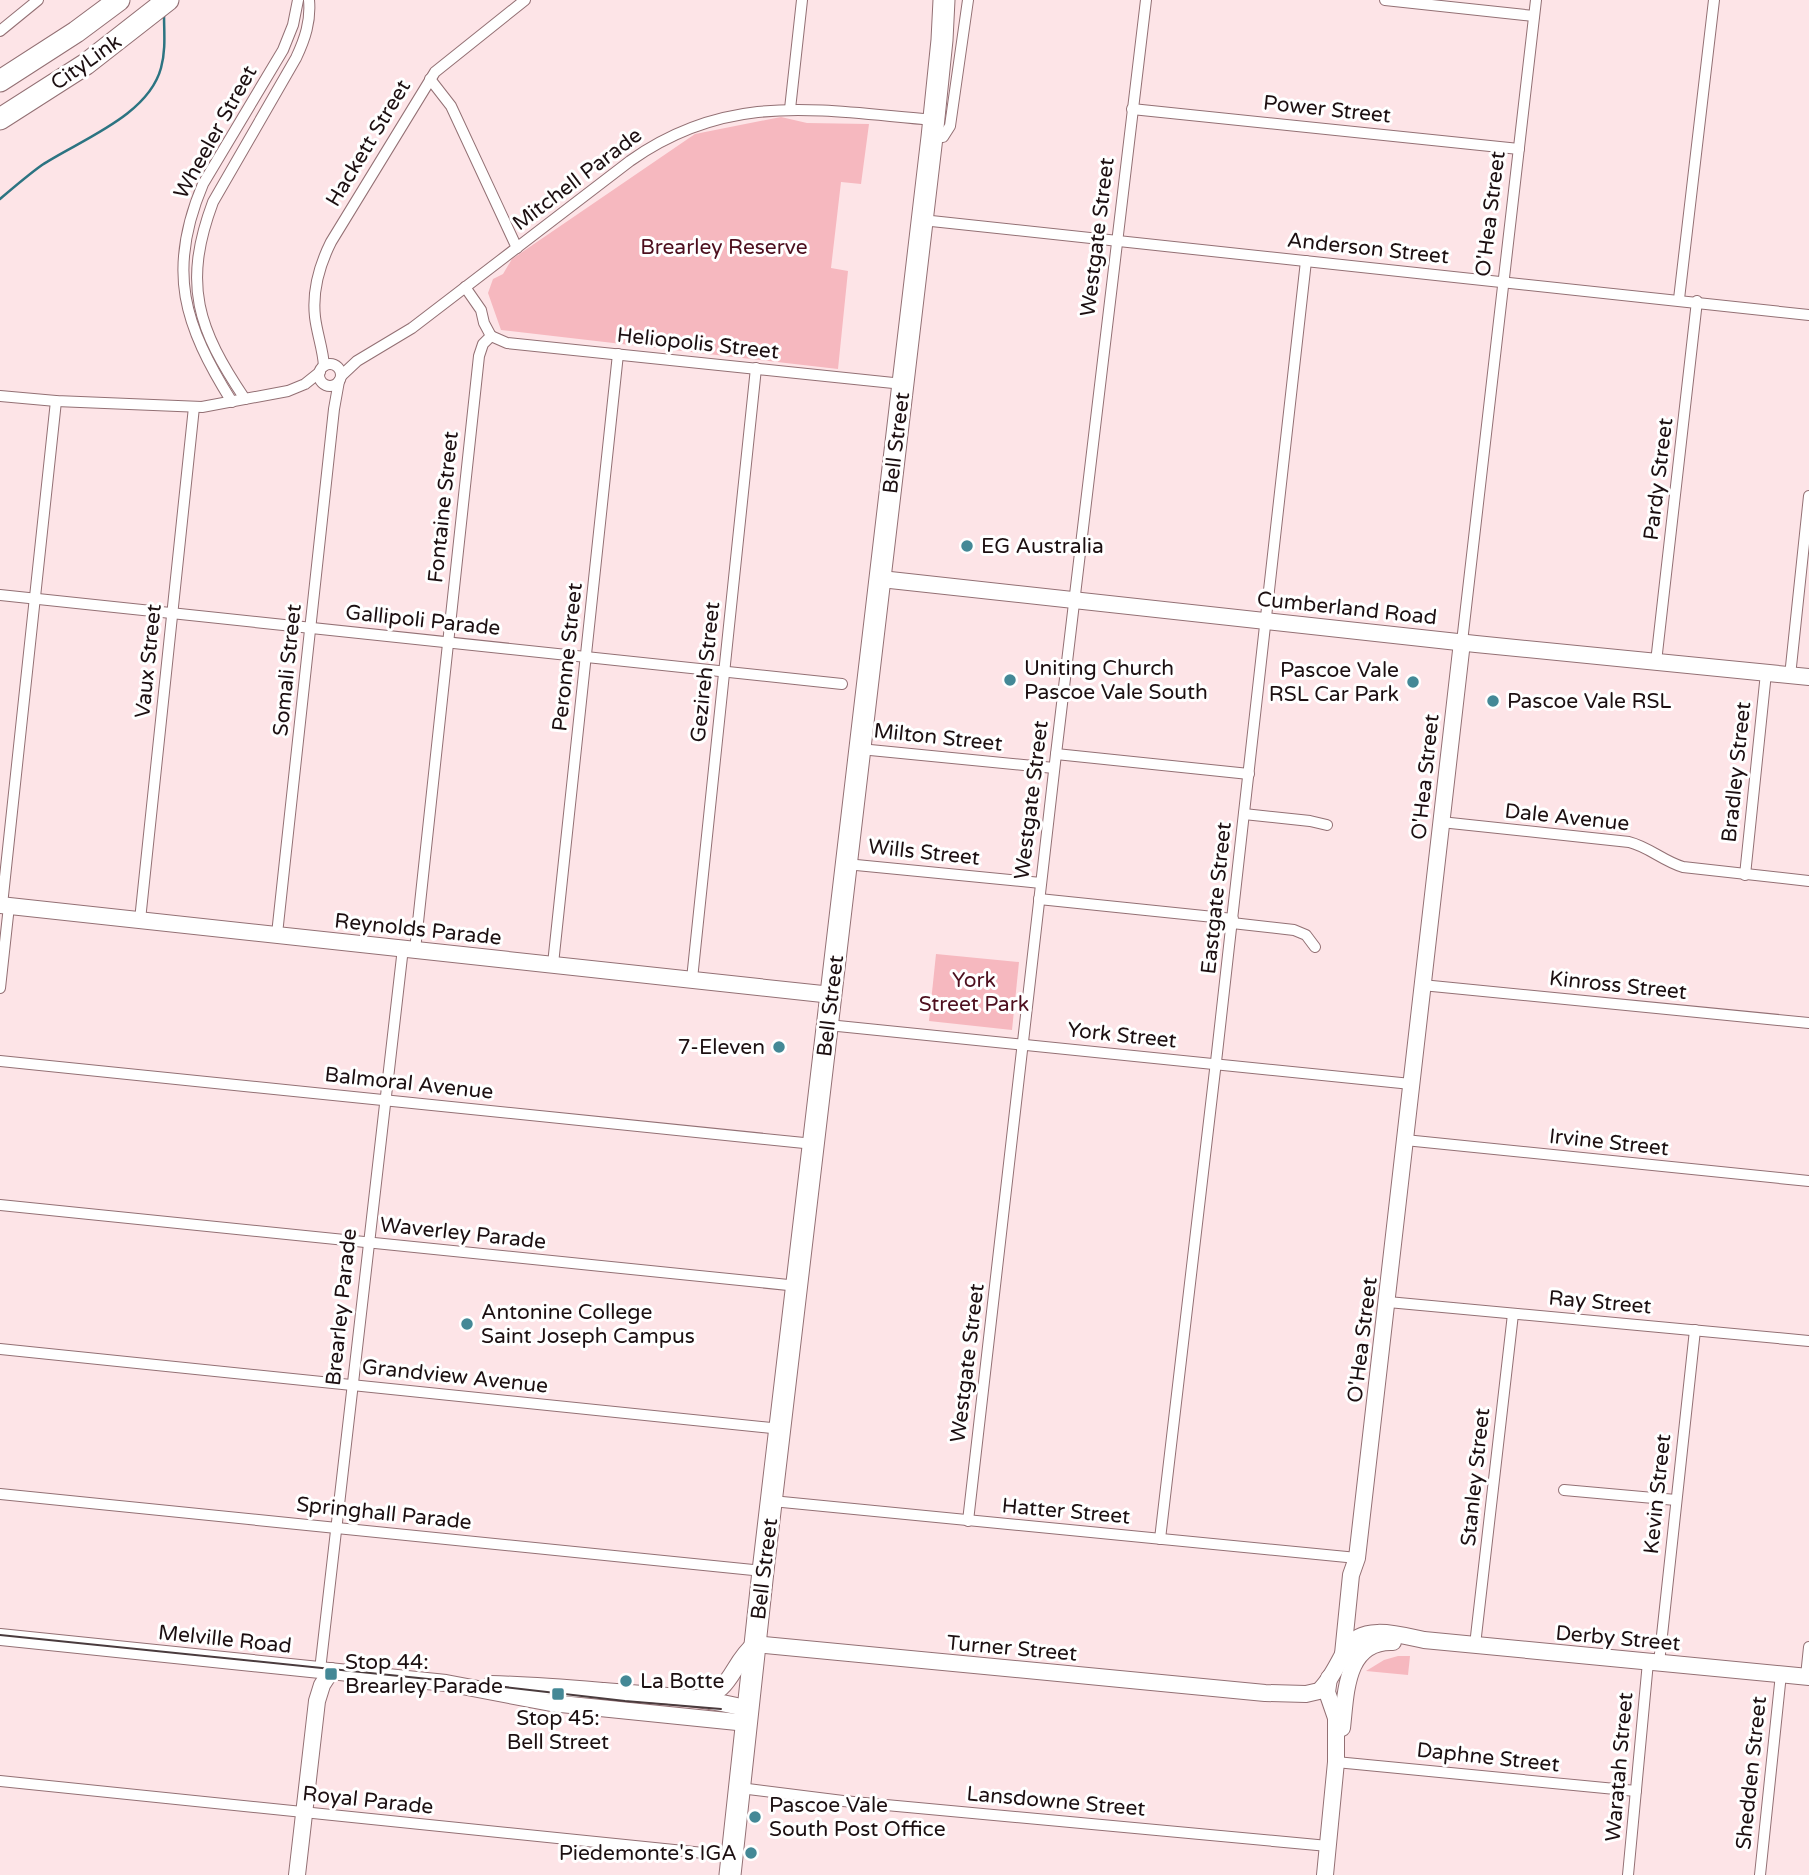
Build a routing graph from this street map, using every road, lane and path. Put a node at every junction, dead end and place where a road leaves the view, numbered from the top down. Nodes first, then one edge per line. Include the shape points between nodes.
1 (38, 0) edge
2 (119, 0) edge
3 (168, 0) edge
4 (298, 0) edge
5 (309, 0) edge
6 (525, 0) edge
7 (802, 0) edge
8 (944, 0) edge
9 (954, 0) edge
10 (968, 0) edge
11 (1146, 0) edge
12 (1385, 0) edge
13 (1536, 0) edge
14 (1714, 0) edge
15 (1534, 16) junction
16 (0, 31) edge
17 (942, 40) junction
18 (430, 79) junction
19 (0, 81) edge
20 (790, 109) junction
21 (1132, 109) junction
22 (0, 120) edge
23 (933, 128) junction
24 (1519, 149) junction
25 (922, 220) junction
26 (1116, 241) junction
27 (517, 248) junction
28 (1306, 261) junction
29 (1504, 282) junction
30 (465, 288) junction
31 (1679, 299) junction
32 (1697, 301) junction
33 (1809, 315) edge
34 (491, 336) junction
35 (618, 354) junction
36 (757, 368) junction
37 (331, 374) junction
38 (903, 384) junction
39 (0, 396) edge
40 (245, 399) junction
41 (56, 401) junction
42 (232, 402) junction
43 (194, 407) junction
44 (1809, 496) edge
45 (881, 579) junction
46 (0, 595) edge
47 (34, 599) junction
48 (1074, 600) junction
49 (172, 613) junction
50 (1265, 620) junction
51 (310, 628) junction
52 (448, 642) junction
53 (1462, 642) junction
54 (586, 657) junction
55 (1656, 662) junction
56 (724, 672) junction
57 (1766, 673) junction
58 (1790, 676) junction
59 (1809, 677) edge
60 (842, 684) dead end
61 (860, 748) junction
62 (1056, 754) junction
63 (1054, 768) junction
64 (1249, 774) junction
65 (1244, 814) junction
66 (1441, 822) junction
67 (1326, 825) dead end
68 (846, 864) junction
69 (1745, 874) junction
70 (1809, 881) edge
71 (1041, 883) junction
72 (1039, 899) junction
73 (4, 905) edge
74 (140, 920) junction
75 (1233, 921) junction
76 (277, 934) junction
77 (1315, 947) dead end
78 (409, 949) junction
79 (554, 964) junction
80 (692, 979) junction
81 (1422, 985) junction
82 (0, 988) edge
83 (832, 995) junction
84 (1809, 1023) edge
85 (828, 1024) junction
86 (1023, 1044) junction
87 (0, 1061) edge
88 (1216, 1064) junction
89 (1411, 1084) junction
90 (386, 1100) junction
91 (1405, 1140) junction
92 (814, 1144) junction
93 (1809, 1181) edge
94 (0, 1205) edge
95 (369, 1243) junction
96 (798, 1286) junction
97 (1388, 1302) junction
98 (1513, 1314) junction
99 (1695, 1330) junction
100 (1809, 1341) edge
101 (0, 1349) edge
102 (353, 1385) junction
103 (781, 1429) junction
104 (1564, 1490) dead end
105 (0, 1494) edge
106 (1676, 1500) junction
107 (772, 1501) junction
108 (968, 1521) junction
109 (337, 1528) junction
110 (1160, 1539) junction
111 (1357, 1558) junction
112 (763, 1571) junction
113 (0, 1637) edge
114 (1359, 1637) junction
115 (1424, 1640) junction
116 (755, 1644) junction
117 (1475, 1645) junction
118 (1809, 1647) edge
119 (1349, 1659) junction
120 (1654, 1662) junction
121 (320, 1670) junction
122 (1781, 1674) junction
123 (1808, 1676) edge
124 (1329, 1678) junction
125 (1347, 1681) junction
126 (446, 1683) junction
127 (1265, 1693) junction
128 (696, 1698) junction
129 (1329, 1698) junction
130 (747, 1716) junction
131 (1336, 1762) junction
132 (0, 1782) edge
133 (740, 1788) junction
134 (1636, 1791) junction
135 (304, 1813) junction
136 (1328, 1846) junction
137 (732, 1865) edge
138 (297, 1875) edge
139 (1325, 1875) edge
140 (1628, 1875) edge
141 (1760, 1875) edge

1 - 16 street
2 - 19 highway, CityLink
3 - 22 highway, CityLink via 86,64
4 - 42 street, Wheeler Street via 283,50 203,184 184,242 183,278 193,327
5 - 40 street, Wheeler Street via 304,40 213,202 197,258 197,290 209,338
6 - 18 street, Hackett Street
7 - 20 street
8 - 17 highway, Bell Street
9 - 17 highway, Bell Street
10 - 23 street via 950,126 943,137
11 - 21 street, Westgate Street
12 - 15 street
13 - 15 street, O'Hea Street
14 - 31 street
15 - 24 street, O'Hea Street
17 - 23 highway, Bell Street
18 - 27 street via 451,106
18 - 37 street, Hackett Street via 325,254 315,302
20 - 23 street, Mitchell Parade
20 - 27 street, Mitchell Parade via 728,116 664,139
21 - 24 street, Power Street
21 - 26 street, Westgate Street
23 - 25 highway, Bell Street
24 - 29 street, O'Hea Street
25 - 26 street, Anderson Street
25 - 38 highway, Bell Street
26 - 28 street, Anderson Street
26 - 48 street, Westgate Street
27 - 30 street, Mitchell Parade
28 - 29 street, Anderson Street
28 - 50 street, Eastgate Street
29 - 31 street, Anderson Street
29 - 53 street, O'Hea Street
30 - 34 street via 481,310
30 - 37 street, Mitchell Parade via 394,341
31 - 32 street, Anderson Street
32 - 33 street, Anderson Street
32 - 55 street, Pardy Street
34 - 35 street, Heliopolis Street via 507,343
34 - 52 street, Fontaine Street via 479,355
35 - 36 street, Heliopolis Street
35 - 54 street, Peronne Street
36 - 38 street, Heliopolis Street
36 - 56 street, Gezireh Street
37 - 40 street, Mitchell Parade via 288,391
37 - 51 street, Somali Street via 334,409
38 - 45 highway, Bell Street
39 - 41 street, Mitchell Parade
40 - 42 street, Mitchell Parade
41 - 43 street, Mitchell Parade
41 - 47 street
42 - 43 street, Mitchell Parade
43 - 49 street, Vaux Street
44 - 58 street
45 - 48 street, Cumberland Road
45 - 61 highway, Bell Street
46 - 47 street, Gallipoli Parade
47 - 49 street, Gallipoli Parade
47 - 73 street
48 - 50 street, Cumberland Road
48 - 62 street, Westgate Street
49 - 51 street, Gallipoli Parade
49 - 74 street, Vaux Street
50 - 53 street, Cumberland Road
50 - 64 street, Eastgate Street
51 - 52 street, Gallipoli Parade
51 - 76 street, Somali Street
52 - 54 street, Gallipoli Parade
52 - 78 street, Fontaine Street
53 - 55 street, Cumberland Road
53 - 66 street, O'Hea Street
54 - 56 street, Gallipoli Parade
54 - 79 street, Peronne Street
55 - 57 street, Cumberland Road
56 - 60 street, Gallipoli Parade
56 - 80 street, Gezireh Street
57 - 58 street, Cumberland Road
57 - 69 street, Bradley Street
58 - 59 street, Cumberland Road
61 - 63 street, Milton Street
61 - 68 highway, Bell Street
62 - 63 street, Westgate Street
62 - 64 street
63 - 71 street, Westgate Street
64 - 65 street, Eastgate Street
65 - 67 street
65 - 75 street, Eastgate Street
66 - 69 street, Dale Avenue via 1629,842 1683,867
66 - 81 street, O'Hea Street
68 - 71 street, Wills Street
68 - 83 highway, Bell Street
69 - 70 street, Dale Avenue
71 - 72 street, Westgate Street
72 - 75 street
72 - 86 street, Westgate Street
73 - 74 street, Reynolds Parade
73 - 82 street
74 - 76 street, Reynolds Parade
75 - 77 street via 1294,930 1306,935
75 - 88 street, Eastgate Street
76 - 78 street, Reynolds Parade
78 - 79 street, Reynolds Parade
78 - 90 street, Brearley Parade
79 - 80 street, Reynolds Parade
80 - 83 street, Reynolds Parade
81 - 84 street, Kinross Street
81 - 89 street, O'Hea Street
83 - 85 highway, Bell Street
85 - 86 street, York Street
85 - 92 highway, Bell Street
86 - 88 street, York Street
86 - 108 street, Westgate Street
87 - 90 street, Balmoral Avenue
88 - 89 street, York Street
88 - 110 street, Eastgate Street
89 - 91 street, O'Hea Street
90 - 92 street, Balmoral Avenue
90 - 95 street, Brearley Parade
91 - 93 street, Irvine Street
91 - 97 street, O'Hea Street
92 - 96 highway, Bell Street
94 - 95 street, Waverley Parade
95 - 96 street, Waverley Parade
95 - 102 street, Brearley Parade
96 - 103 highway, Bell Street
97 - 98 street, Ray Street
97 - 111 street, O'Hea Street
98 - 99 street, Ray Street
98 - 117 street, Stanley Street
99 - 100 street, Ray Street
99 - 106 street, Kevin Street
101 - 102 street, Grandview Avenue
102 - 103 street, Grandview Avenue
102 - 109 street, Brearley Parade
103 - 107 highway, Bell Street
104 - 106 street
105 - 109 street, Springhall Parade
106 - 120 street, Kevin Street
107 - 108 street, Hatter Street
107 - 112 highway, Bell Street
108 - 110 street, Hatter Street
109 - 112 street, Springhall Parade
109 - 121 street, Brearley Parade
110 - 111 street, Hatter Street
111 - 114 street, O'Hea Street via 1354,1616
111 - 119 street, O'Hea Street via 1351,1575
112 - 116 highway, Bell Street
113 - 121 street, Melville Road
114 - 115 street, Derby Street via 1384,1633
114 - 119 street, O'Hea Street via 1362,1647
115 - 117 street, Derby Street
115 - 119 street, Derby Street via 1378,1643
116 - 127 street, Turner Street
116 - 128 street via 723,1688
116 - 130 highway, Bell Street
117 - 120 street, Derby Street
118 - 123 street
119 - 124 street
119 - 125 street
120 - 122 street, Derby Street
120 - 134 street, Waratah Street
121 - 126 street, Melville Road
121 - 135 street, Brearley Parade via 322,1685
122 - 123 street, Derby Street
122 - 141 street, Shedden Street
124 - 127 street, Turner Street via 1313,1693
124 - 129 street
125 - 129 street
125 - 131 street
126 - 128 street, Melville Road
126 - 130 street, Melville Road via 551,1703
127 - 129 street, Turner Street via 1311,1702
128 - 130 street, Melville Road
129 - 131 street via 1336,1718
130 - 133 highway, Bell Street
131 - 134 street, Daphne Street
131 - 136 street
132 - 135 street, Royal Parade
133 - 136 street, Lansdowne Street
133 - 137 highway, Bell Street
134 - 140 street, Waratah Street
135 - 137 street, Royal Parade
135 - 138 street, Brearley Parade
136 - 139 street

